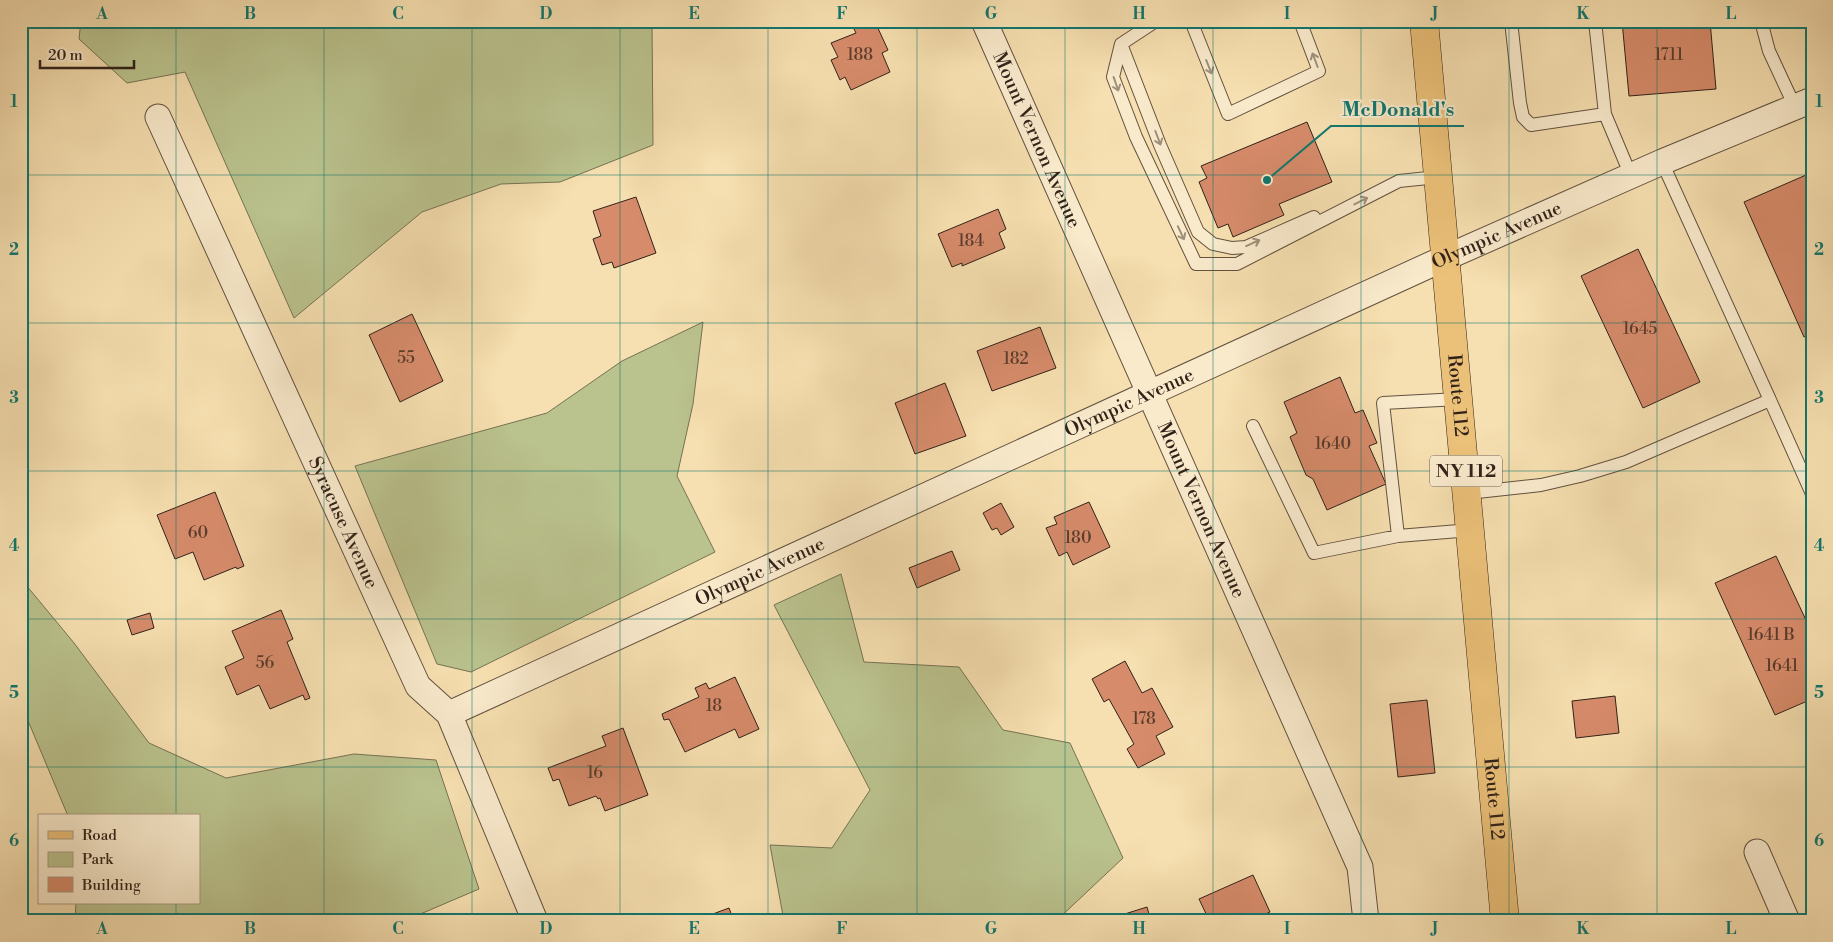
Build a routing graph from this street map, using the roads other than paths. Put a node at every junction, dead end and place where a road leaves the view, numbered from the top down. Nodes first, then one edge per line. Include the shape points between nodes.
1 (984, 21) edge
2 (1156, 21) edge
3 (1191, 21) edge
4 (1300, 21) edge
5 (1424, 21) edge
6 (1511, 21) edge
7 (1594, 21) edge
8 (1761, 21) edge
9 (1121, 44) junction
10 (1803, 103) edge
11 (1605, 114) junction
12 (158, 118) dead end
13 (1662, 162) junction
14 (1631, 176) junction
15 (1438, 177) junction
16 (1343, 210) junction
17 (1445, 258) junction
18 (1149, 393) junction
19 (1459, 399) junction
20 (1770, 400) junction
21 (1253, 426) dead end
22 (1468, 494) junction
23 (1812, 494) edge
24 (1471, 530) junction
25 (1398, 536) junction
26 (450, 714) junction
27 (1757, 852) dead end
28 (535, 921) edge
29 (1366, 921) edge
30 (1505, 921) edge
31 (1787, 921) edge

1 - 18 street, Mount Vernon Avenue
2 - 9 lane
3 -> 4 lane via 1228,114 1319,71
5 - 15 main road, Route 112 / NY 112
6 - 11 lane via 1520,104 1523,117 1531,125
7 - 11 lane
8 - 10 lane via 1769,51
9 -> 16 lane via 1198,232 1213,244 1246,247 1307,219
9 -> 16 lane via 1113,77 1136,137 1196,264 1237,264
10 - 13 street, Olympic Avenue
11 - 14 lane
12 - 26 street, Syracuse Avenue via 418,686
13 - 14 street, Olympic Avenue
13 - 20 lane
14 - 17 street, Olympic Avenue
16 -> 15 lane via 1399,181
15 - 17 main road, Route 112 / NY 112
17 - 18 street, Olympic Avenue
17 - 19 main road, Route 112 / NY 112
18 - 26 street, Olympic Avenue
18 - 29 street, Mount Vernon Avenue via 1360,868
19 - 22 main road, Route 112 / NY 112
19 - 25 lane via 1383,403
20 - 22 lane via 1626,462 1541,484
20 - 23 lane
21 - 25 lane via 1314,554
22 - 24 main road, Route 112 / NY 112
24 - 25 lane
24 - 30 main road, Route 112 / NY 112
26 - 28 street, Syracuse Avenue
27 - 31 street

